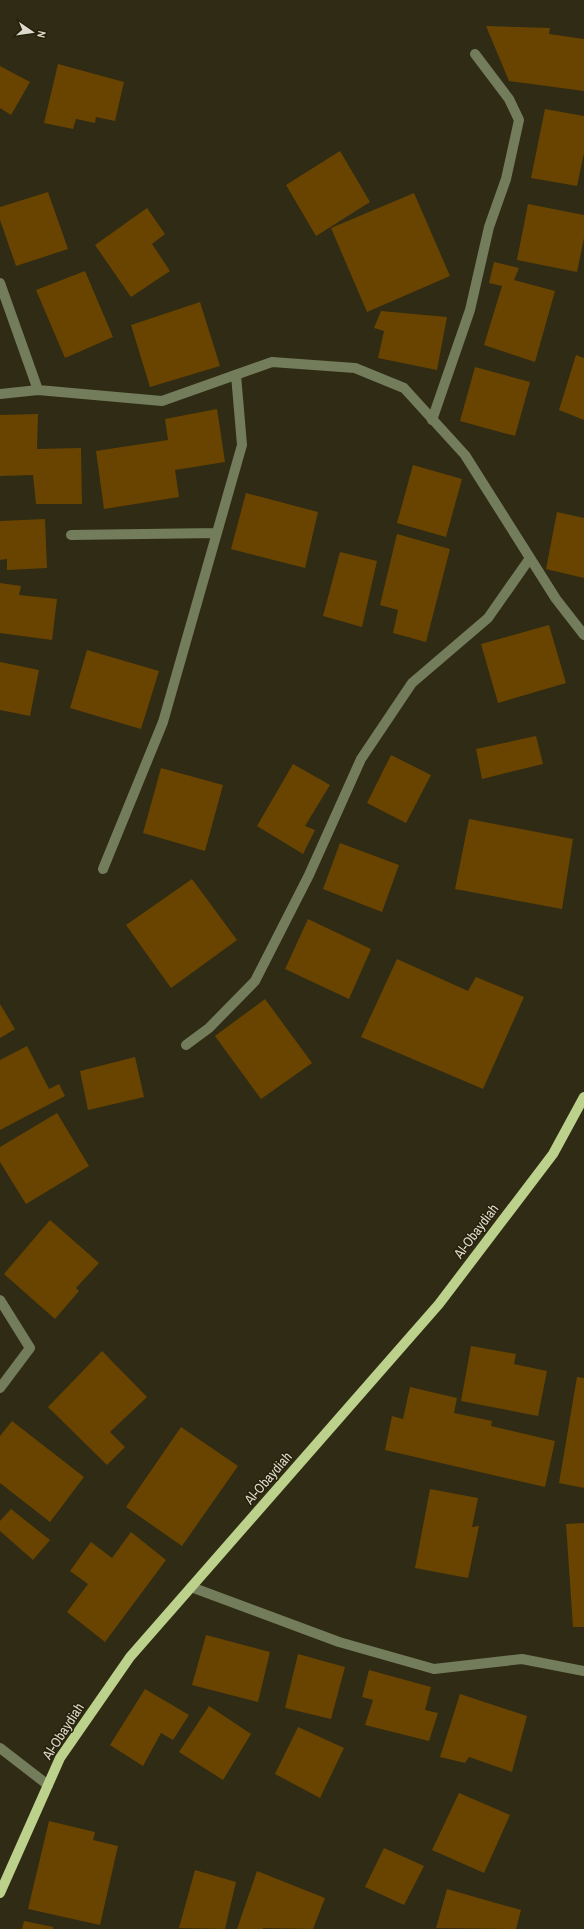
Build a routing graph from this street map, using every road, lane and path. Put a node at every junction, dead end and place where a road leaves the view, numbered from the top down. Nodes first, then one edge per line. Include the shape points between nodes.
1 (475, 54) dead end
2 (0, 283) edge
3 (236, 375) junction
4 (38, 390) junction
5 (0, 394) edge
6 (432, 420) junction
7 (216, 533) junction
8 (71, 535) dead end
9 (530, 558) junction
10 (584, 635) edge
11 (104, 868) dead end
12 (186, 1045) dead end
13 (584, 1097) edge
14 (0, 1300) edge
15 (0, 1388) edge
16 (191, 1587) junction
17 (584, 1671) edge
18 (0, 1748) edge
19 (48, 1785) junction
20 (0, 1893) edge

1 - 6 street via 509,99 519,120 506,179 489,227 470,310
2 - 4 street
3 - 4 street via 162,401
3 - 6 street via 272,362 355,368 404,388
3 - 7 street via 242,445
4 - 5 street
6 - 9 street via 465,455
7 - 8 street
7 - 11 street via 163,722
9 - 10 street via 556,599
9 - 12 street via 488,618 412,683 361,759 309,875 255,981 209,1028
13 - 16 main road, Al-Obaydiah via 553,1154 439,1304
14 - 15 street via 30,1348
16 - 17 street via 339,1642 434,1669 522,1659
16 - 19 main road, Al-Obaydiah via 130,1657 60,1758
18 - 19 street
19 - 20 main road, Al-Obaydiah

